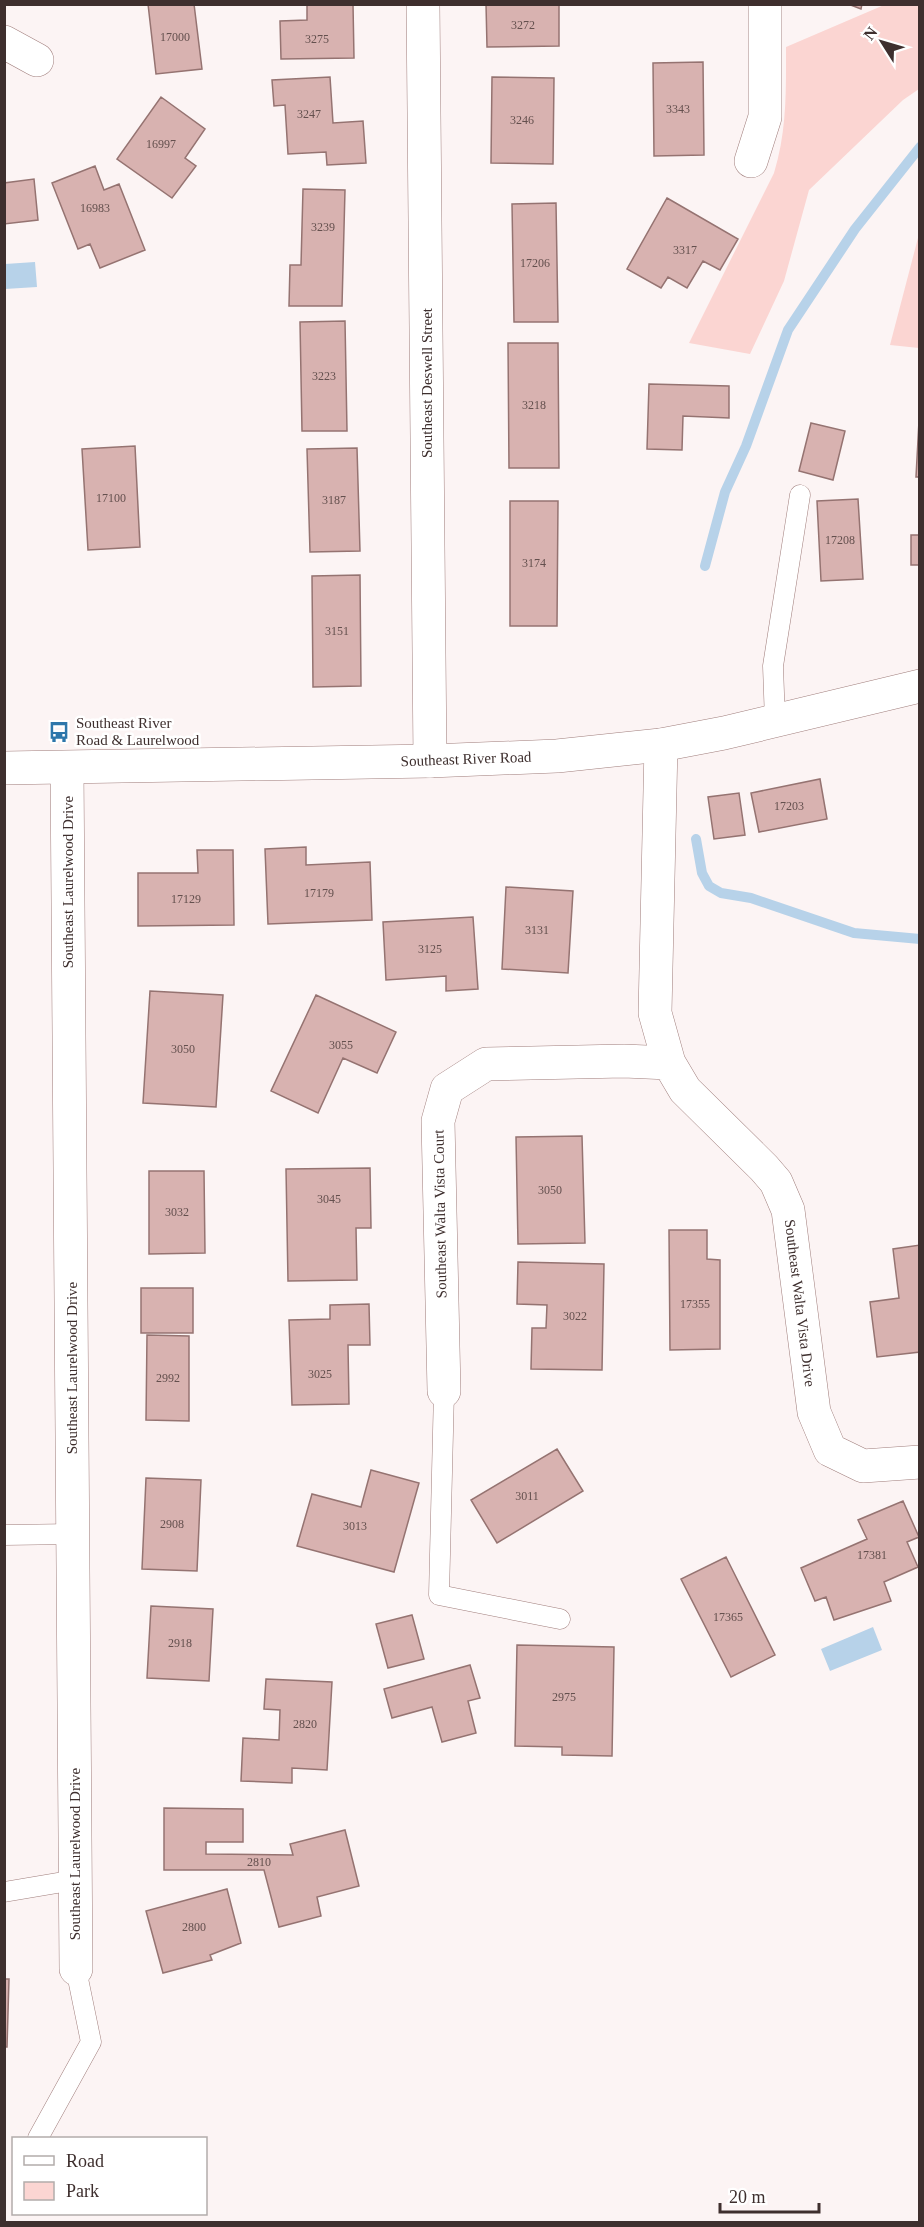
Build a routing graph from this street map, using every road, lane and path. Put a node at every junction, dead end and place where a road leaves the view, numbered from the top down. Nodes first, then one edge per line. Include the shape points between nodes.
1 (423, 4) edge
2 (765, 4) edge
3 (4, 42) edge
4 (37, 60) dead end
5 (751, 161) dead end
6 (800, 495) dead end
7 (920, 687) edge
8 (775, 721) junction
9 (661, 745) junction
10 (430, 761) junction
11 (4, 768) edge
12 (67, 768) junction
13 (669, 1063) junction
14 (444, 1391) joint
15 (920, 1462) edge
16 (73, 1534) junction
17 (4, 1535) edge
18 (560, 1619) dead end
19 (75, 1880) junction
20 (4, 1892) edge
21 (76, 1969) joint
22 (39, 2137) edge

1 - 10 street, Southeast Deswell Street
2 - 5 street via 765,117
3 - 4 street
6 - 8 lane via 773,666
7 - 8 street, Southeast River Road
8 - 9 street, Southeast River Road
9 - 10 street, Southeast River Road via 557,756
9 - 13 street, Southeast Walta Vista Drive via 655,1013
10 - 12 street, Southeast River Road
11 - 12 street, Southeast River Road
12 - 16 street, Southeast Laurelwood Drive
13 - 14 street, Southeast Walta Vista Court via 486,1064 447,1089 438,1121
13 - 15 street, Southeast Walta Vista Drive via 685,1090 776,1182 788,1210 814,1412 830,1450 863,1466
14 - 18 lane via 439,1595
16 - 17 lane
16 - 19 street, Southeast Laurelwood Drive
19 - 20 lane
19 - 21 street, Southeast Laurelwood Drive
21 - 22 lane via 91,2042

